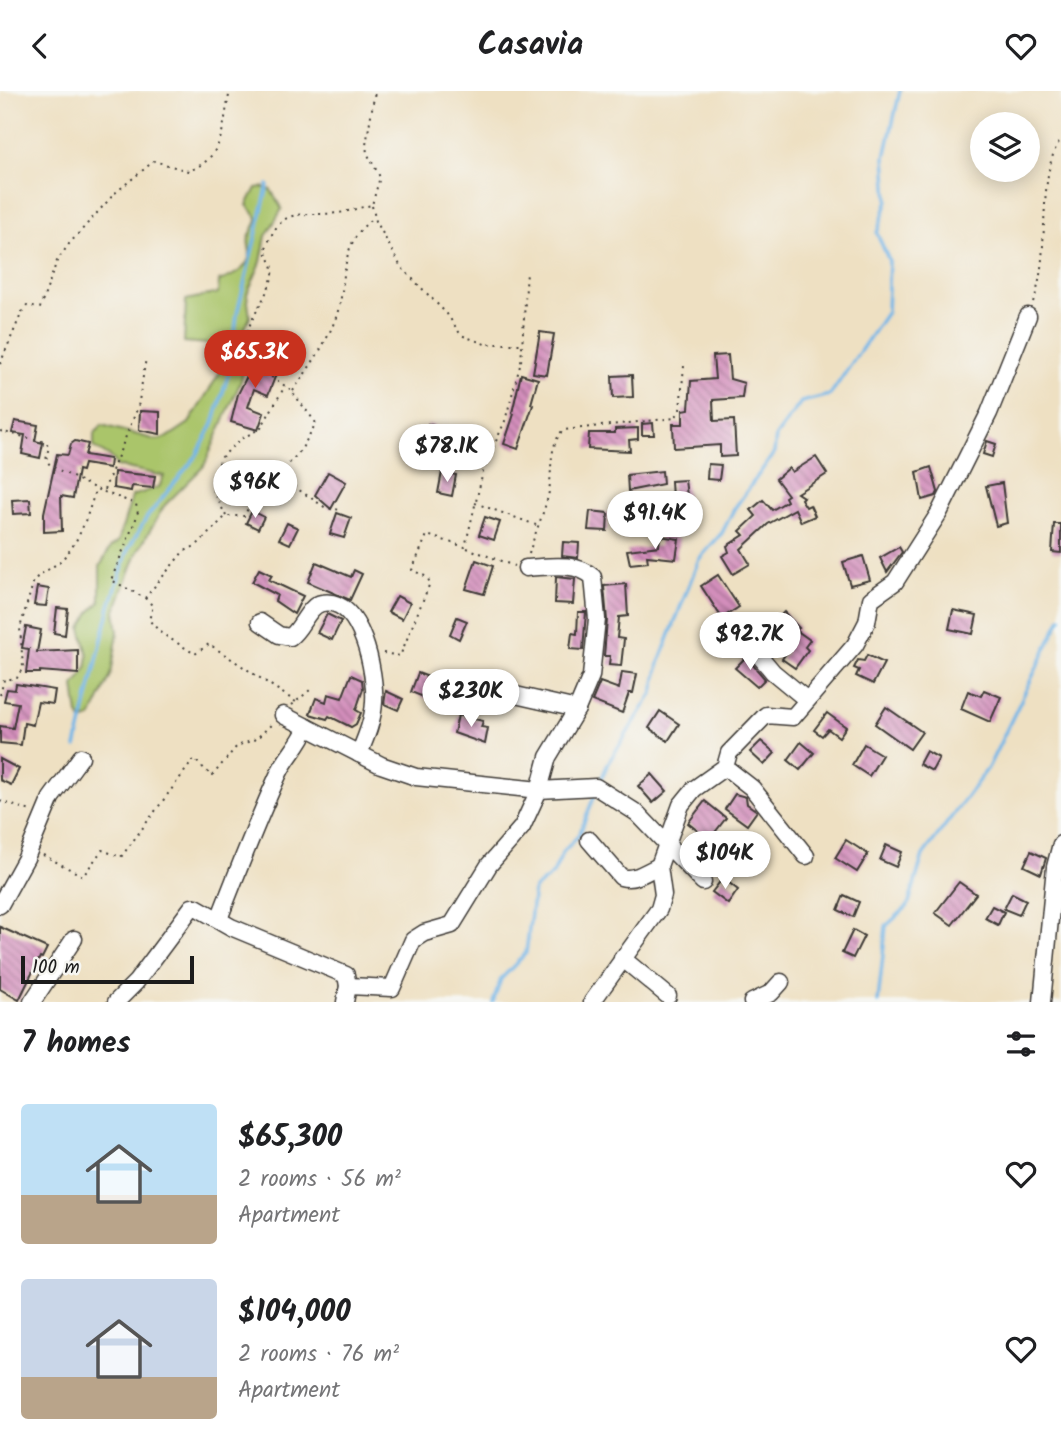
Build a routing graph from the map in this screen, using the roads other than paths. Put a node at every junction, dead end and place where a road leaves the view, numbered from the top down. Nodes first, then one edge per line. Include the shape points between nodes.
1 (1028, 316) road end
2 (526, 568) road end
3 (260, 622) dead end
4 (752, 647) dead end
5 (476, 687) dead end
6 (807, 699) junction
7 (577, 709) junction
8 (283, 715) road end
9 (307, 727) junction
10 (359, 754) junction
11 (81, 757) dead end
12 (725, 767) junction
13 (539, 790) junction
14 (589, 840) dead end
15 (1061, 844) edge
16 (666, 845) junction
17 (806, 856) dead end
18 (659, 866) junction
19 (703, 882) dead end
20 (0, 905) edge
21 (219, 919) junction
22 (74, 939) dead end
23 (622, 958) junction
24 (781, 982) dead end
25 (346, 994) edge
26 (668, 996) dead end
27 (32, 1002) edge
28 (116, 1002) edge
29 (592, 1002) edge
30 (752, 1002) edge
31 (1042, 1002) edge

1 - 6 street via 979,435 939,513 895,582 871,599 867,622 855,645
2 - 7 street via 580,568 593,576 596,636 591,676
3 - 10 street via 290,637 321,603 332,603 352,616 374,685 369,732
4 - 6 street via 773,672
5 - 7 street
6 - 12 street via 793,717 766,715 729,753
7 - 13 street via 548,757
8 - 9 street
9 - 10 street
9 - 21 street via 271,790
10 - 13 street via 416,777
11 - 20 street via 42,815
12 - 16 street via 694,789 681,805
12 - 17 street via 752,788
13 - 16 street via 596,787 637,813
13 - 25 street via 522,827 489,865 452,925 413,940 392,988
14 - 18 street via 621,877 628,879
15 - 31 street
16 - 18 street
16 - 19 street
18 - 23 street via 663,895 659,909
21 - 25 street via 346,975
21 - 28 street via 192,907
22 - 27 street
23 - 26 street
23 - 29 street
24 - 30 street

